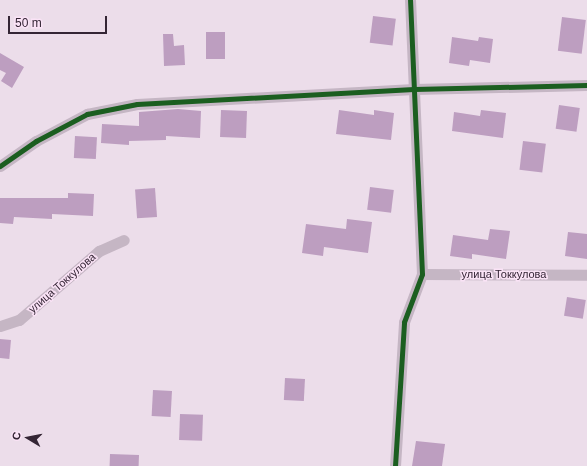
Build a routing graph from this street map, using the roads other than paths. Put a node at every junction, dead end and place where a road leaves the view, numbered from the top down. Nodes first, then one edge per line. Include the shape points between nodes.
1 (410, 0) edge
2 (587, 85) edge
3 (414, 89) junction
4 (0, 166) edge
5 (124, 240) dead end
6 (422, 274) junction
7 (587, 275) edge
8 (0, 326) edge
9 (395, 466) edge

1 - 3 street
2 - 3 street
3 - 4 street via 137,104 87,114 36,140
3 - 6 street
5 - 8 street, улица Токкулова via 99,251 19,320
6 - 7 street, улица Токкулова
6 - 9 street via 404,322

